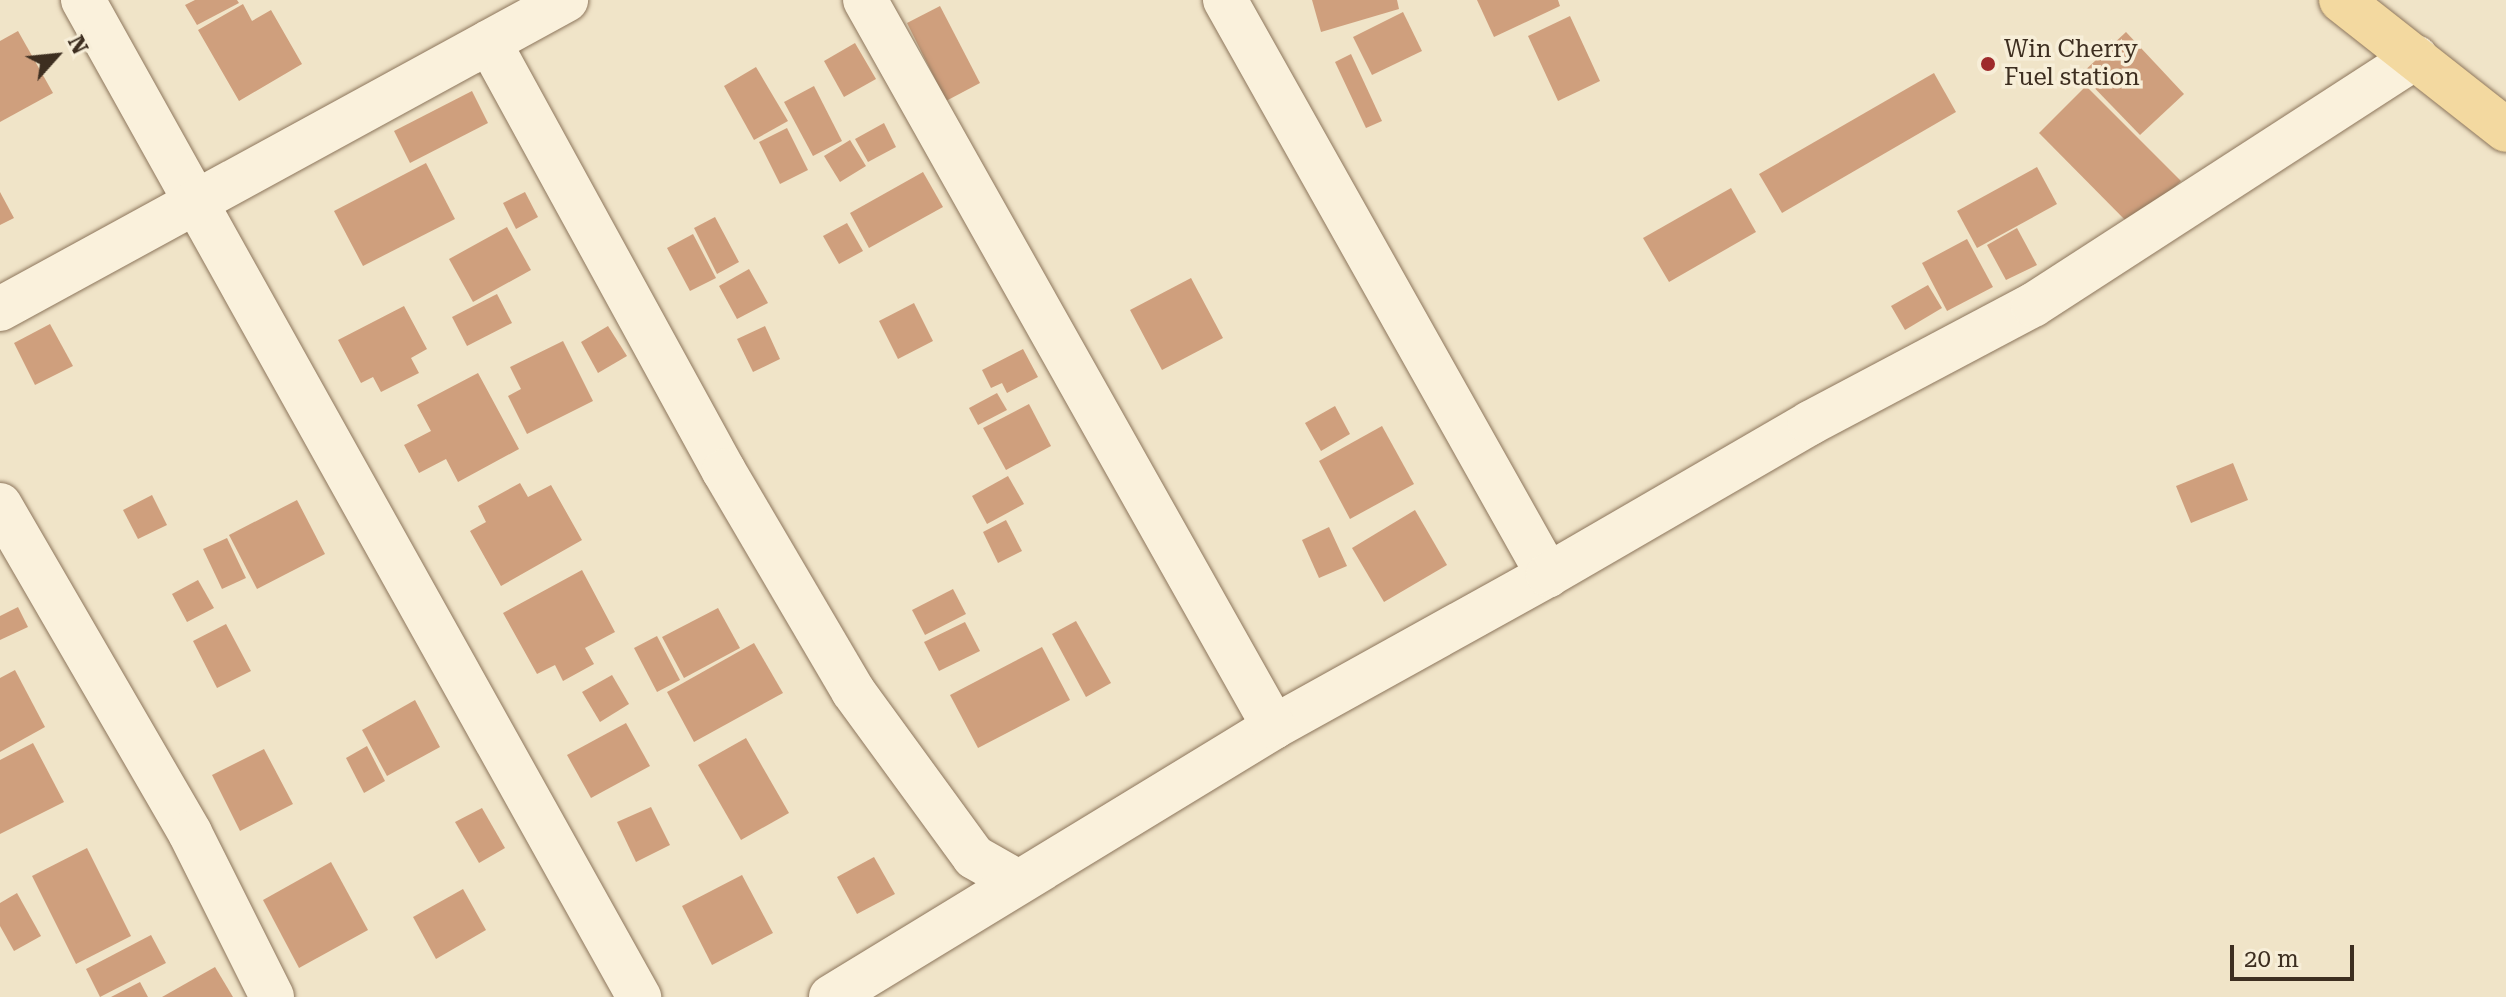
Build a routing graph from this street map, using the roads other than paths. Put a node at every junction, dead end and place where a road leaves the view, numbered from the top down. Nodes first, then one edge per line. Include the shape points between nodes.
1 (83, 0) edge
2 (566, 0) edge
3 (865, 0) edge
4 (1225, 0) edge
5 (2341, 0) edge
6 (489, 42) junction
7 (2416, 57) junction
8 (2506, 130) edge
9 (197, 202) junction
10 (0, 309) edge
11 (0, 505) edge
12 (1548, 575) junction
13 (1274, 727) junction
14 (1018, 882) junction
15 (272, 997) edge
16 (639, 997) edge
17 (831, 997) edge

1 - 9 street
2 - 6 street
3 - 13 street
4 - 12 street
5 - 7 main road
6 - 9 street
6 - 14 street via 724,471 853,691 974,857
7 - 8 main road
7 - 12 street via 2033,305 1810,423
9 - 10 street
9 - 16 street
11 - 15 street via 190,833
12 - 13 street
13 - 14 street
14 - 17 street

